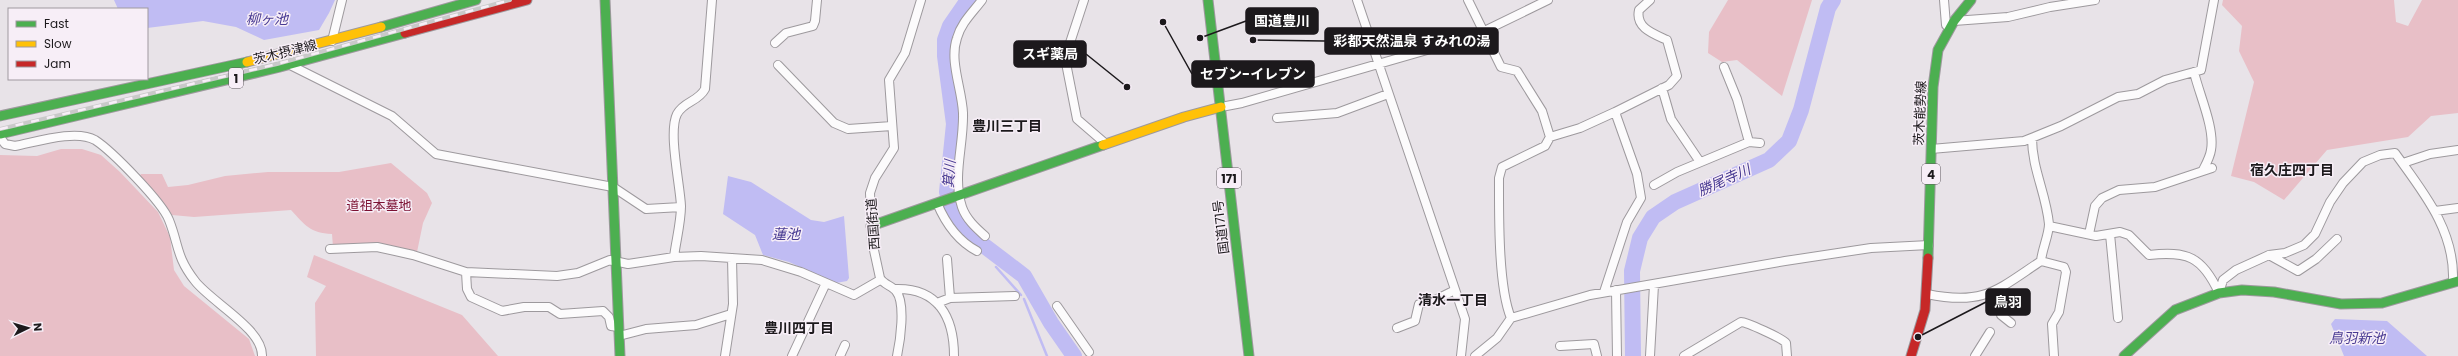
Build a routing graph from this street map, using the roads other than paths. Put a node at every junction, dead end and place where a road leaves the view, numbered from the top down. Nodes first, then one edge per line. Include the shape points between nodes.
1 (342, 0) edge
2 (527, 0) edge
3 (605, 0) edge
4 (712, 0) edge
5 (817, 0) edge
6 (922, 0) edge
7 (982, 0) edge
8 (1084, 0) edge
9 (1208, 0) edge
10 (1357, 0) edge
11 (1468, 0) edge
12 (1548, 0) edge
13 (1650, 0) edge
14 (1944, 0) edge
15 (1971, 0) edge
16 (2095, 0) edge
17 (2214, 0) edge
18 (470, 1) edge
19 (470, 15) junction
20 (1952, 24) junction
21 (1484, 31) junction
22 (332, 41) junction
23 (775, 43) dead end
24 (290, 65) junction
25 (778, 65) dead end
26 (1378, 66) junction
27 (1724, 67) dead end
28 (2194, 72) junction
29 (1662, 88) junction
30 (1388, 94) junction
31 (1221, 107) junction
32 (1615, 112) junction
33 (0, 116) edge
34 (1277, 118) dead end
35 (892, 126) junction
36 (0, 135) edge
37 (1550, 137) junction
38 (2032, 138) junction
39 (1749, 142) junction
40 (1760, 143) dead end
41 (1106, 144) junction
42 (1931, 149) junction
43 (2458, 150) edge
44 (1700, 162) junction
45 (2403, 163) junction
46 (1654, 185) dead end
47 (613, 187) junction
48 (958, 196) junction
49 (940, 202) junction
50 (681, 207) junction
51 (2458, 208) edge
52 (2435, 211) junction
53 (871, 226) junction
54 (2049, 226) junction
55 (2089, 234) junction
56 (2110, 234) junction
57 (985, 236) dead end
58 (2337, 239) dead end
59 (1929, 245) junction
60 (330, 249) dead end
61 (977, 251) dead end
62 (2269, 255) junction
63 (674, 257) junction
64 (732, 258) junction
65 (947, 259) dead end
66 (2041, 261) junction
67 (616, 262) junction
68 (466, 272) junction
69 (880, 280) junction
70 (2456, 281) edge
71 (826, 283) junction
72 (1654, 285) junction
73 (894, 290) junction
74 (1455, 290) junction
75 (1616, 290) junction
76 (1604, 292) junction
77 (1994, 292) junction
78 (2219, 293) junction
79 (1927, 294) junction
80 (1015, 296) dead end
81 (950, 298) junction
82 (936, 303) junction
83 (1057, 306) dead end
84 (730, 314) junction
85 (1510, 318) junction
86 (2118, 318) dead end
87 (2011, 323) dead end
88 (1397, 328) dead end
89 (619, 331) junction
90 (1990, 332) dead end
91 (845, 345) dead end
92 (1560, 346) dead end
93 (1090, 352) dead end
94 (620, 353) edge
95 (262, 356) edge
96 (627, 356) edge
97 (725, 356) edge
98 (792, 356) edge
99 (840, 356) edge
100 (897, 356) edge
101 (954, 356) edge
102 (1249, 356) edge
103 (1461, 356) edge
104 (1475, 356) edge
105 (1597, 356) edge
106 (1617, 356) edge
107 (1650, 356) edge
108 (1684, 356) edge
109 (1787, 356) edge
110 (1912, 356) edge
111 (1975, 356) edge
112 (2054, 356) edge
113 (2124, 356) edge

1 - 22 street
2 - 19 main road, 茨木摂津線 / 1
3 - 47 main road
4 - 50 street via 705,89 700,98 683,104 676,116 674,140
5 - 23 street via 813,26 786,33
6 - 35 street, 西国街道 via 905,53 889,80
7 - 48 street via 956,38 955,53 963,113
8 - 41 street via 1065,58 1077,119
9 - 31 main road, 国道171号 / 171
10 - 26 street
11 - 21 street
12 - 21 street
13 - 29 street via 1638,10 1639,19 1645,30 1667,40 1677,76 1669,85
14 - 20 street via 1946,26
15 - 20 main road, 茨木能勢線 / 4
16 - 20 street via 2008,17
17 - 28 street via 2201,70
18 - 19 main road
18 - 22 main road, 茨木摂津線 / 1
19 - 24 main road, 茨木摂津線 / 1
20 - 42 main road, 茨木能勢線 / 4 via 1938,50 1933,87
21 - 26 street
21 - 37 street via 1501,67 1516,71 1542,111
22 - 33 main road, 茨木摂津線 / 1 via 169,81
24 - 36 main road, 茨木摂津線 / 1
24 - 47 street via 392,116 436,154
25 - 35 street via 834,123 848,129
26 - 30 street
26 - 31 street
27 - 39 street via 1737,99
28 - 38 street via 2165,80 2138,94 2118,97
28 - 55 street via 2212,138 2208,169 2154,187 2119,190 2102,198 2094,206
29 - 32 street
29 - 44 street via 1671,119
30 - 34 street via 1337,113
30 - 74 street
31 - 41 main road via 1203,110
31 - 102 main road, 国道171号 / 171
32 - 37 street via 1580,128
32 - 76 street via 1637,174 1641,198 1627,222
35 - 53 street, 西国街道 via 894,148 875,178 870,193
36 - 95 street via 5,144 15,146 80,134 104,148 158,202 169,220 178,254 186,269 196,283 255,337 263,350
37 - 85 street via 1545,146 1502,167 1499,178 1503,273
38 - 42 street
38 - 54 street via 2032,158 2044,193
39 - 40 street
39 - 44 street
41 - 48 main road
42 - 59 main road, 茨木能勢線 / 4
43 - 45 street via 2430,154
44 - 46 street
45 - 52 street
45 - 62 street via 2395,152 2363,162 2343,183 2330,202 2315,234 2304,245 2285,253
47 - 50 street via 646,209
47 - 67 main road
48 - 49 main road
48 - 57 street via 972,224
49 - 53 main road
49 - 61 street via 952,229 966,244
50 - 63 street
51 - 52 street
52 - 70 street via 2450,242
53 - 69 street, 西国街道
54 - 55 street
54 - 66 street
55 - 56 street
56 - 78 street via 2120,232 2129,235 2149,255 2175,253 2192,259 2210,275
56 - 86 street
58 - 62 street via 2316,259 2298,270
59 - 72 street via 1863,249
59 - 79 main road, 茨木能勢線 / 4
60 - 68 street via 377,247 413,255
62 - 78 street via 2236,270 2223,280
63 - 64 street
63 - 67 street via 628,264
64 - 71 street via 762,260
64 - 84 street via 733,304
65 - 81 street
66 - 77 street
66 - 112 street via 2064,267 2066,272 2059,312 2052,324
67 - 68 street via 610,260 578,273 557,276
67 - 89 main road
68 - 89 street via 467,289 471,297 502,311 524,307 549,307 560,314 603,311 609,317 611,326
69 - 71 street via 854,295
69 - 73 street
70 - 78 main road via 2382,303 2341,304 2274,292 2242,290
71 - 98 street
72 - 75 street
72 - 107 street
73 - 82 street via 913,290
73 - 100 street via 900,299 902,314
74 - 88 street via 1437,300 1419,304 1415,321
74 - 103 street via 1465,328
75 - 76 street
75 - 106 street
76 - 85 street
77 - 79 street via 1983,296 1950,299
77 - 87 street via 2000,303 2001,316
78 - 113 main road via 2176,310
79 - 110 main road, 茨木能勢線 / 4
80 - 81 street
81 - 82 street
82 - 101 street via 945,313 953,329
83 - 93 street
84 - 89 street via 696,325
84 - 97 street
85 - 104 street via 1497,338
89 - 94 main road
90 - 111 street
91 - 99 street
92 - 105 street via 1594,344
94 - 96 street
108 - 109 street via 1741,322 1746,322 1759,331 1781,337 1786,343

